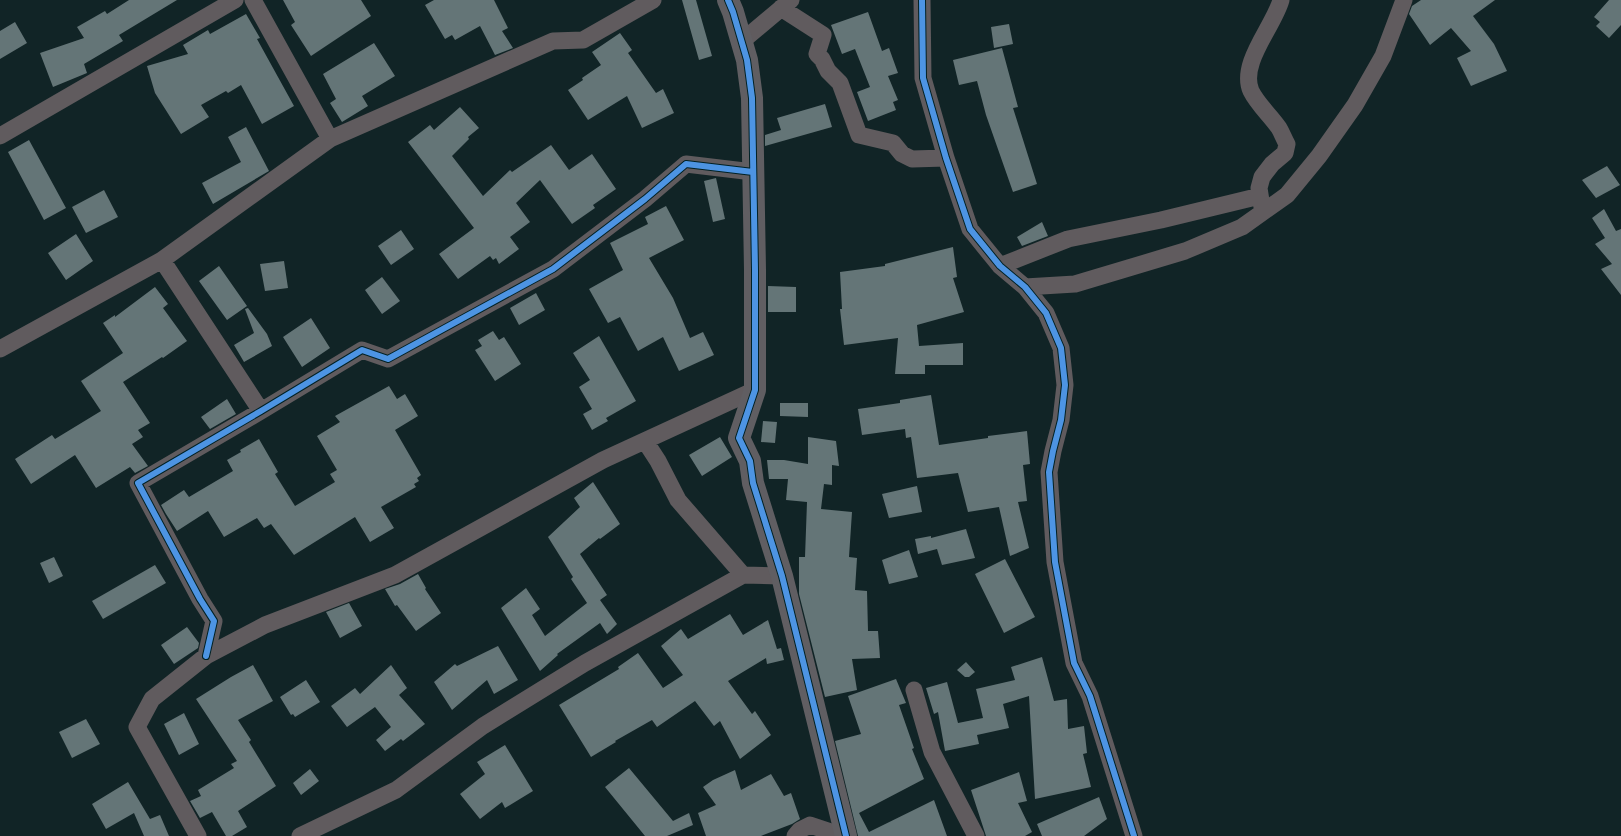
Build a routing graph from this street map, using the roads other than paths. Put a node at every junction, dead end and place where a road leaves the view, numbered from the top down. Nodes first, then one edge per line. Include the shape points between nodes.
1 (235, 0) edge
2 (253, 0) edge
3 (653, 0) edge
4 (728, 0) edge
5 (922, 0) edge
6 (1281, 0) edge
7 (1404, 0) edge
8 (786, 4) edge
9 (741, 42) junction
10 (0, 136) edge
11 (330, 139) junction
12 (946, 158) junction
13 (753, 172) junction
14 (1260, 196) junction
15 (1262, 213) junction
16 (162, 260) junction
17 (1000, 266) junction
18 (1025, 287) junction
19 (0, 349) edge
20 (754, 390) junction
21 (261, 411) junction
22 (645, 441) junction
23 (743, 575) junction
24 (782, 576) junction
25 (206, 656) junction
26 (914, 690) dead end
27 (198, 836) edge
28 (300, 836) edge
29 (795, 836) edge
30 (844, 836) edge
31 (976, 836) edge
32 (1134, 836) edge

1 - 10 street
2 - 11 street
3 - 11 street via 583,40 553,41
4 - 9 street
5 - 12 street via 923,78
6 - 14 street via 1249,71 1251,90 1287,144 1285,153 1262,177
7 - 15 street via 1383,56 1355,105 1320,156 1287,195
8 - 9 street
8 - 12 street via 824,35 817,54 840,83 859,135 893,143 902,154 912,159
9 - 13 street via 747,60 752,98
11 - 16 street
12 - 17 street via 970,229
13 - 20 street
13 - 21 street via 686,164 645,199 553,269 388,359 362,350
14 - 15 street
14 - 17 street via 1162,220 1068,239
15 - 18 street via 1242,227 1185,251 1075,284
16 - 19 street
16 - 21 street
17 - 18 street
18 - 32 street via 1046,313 1061,348 1065,385 1061,420 1049,472 1055,562 1070,645 1074,663 1090,696
20 - 22 street
20 - 24 street via 739,438 750,461 753,483
21 - 25 street via 138,483 214,621
22 - 23 street via 678,500
22 - 25 street via 603,460 395,575 265,625
23 - 24 street
23 - 28 street via 585,663 483,726 396,790
24 - 30 street
25 - 27 street via 152,700 137,728
26 - 31 street via 932,752
29 - 30 street via 810,825

